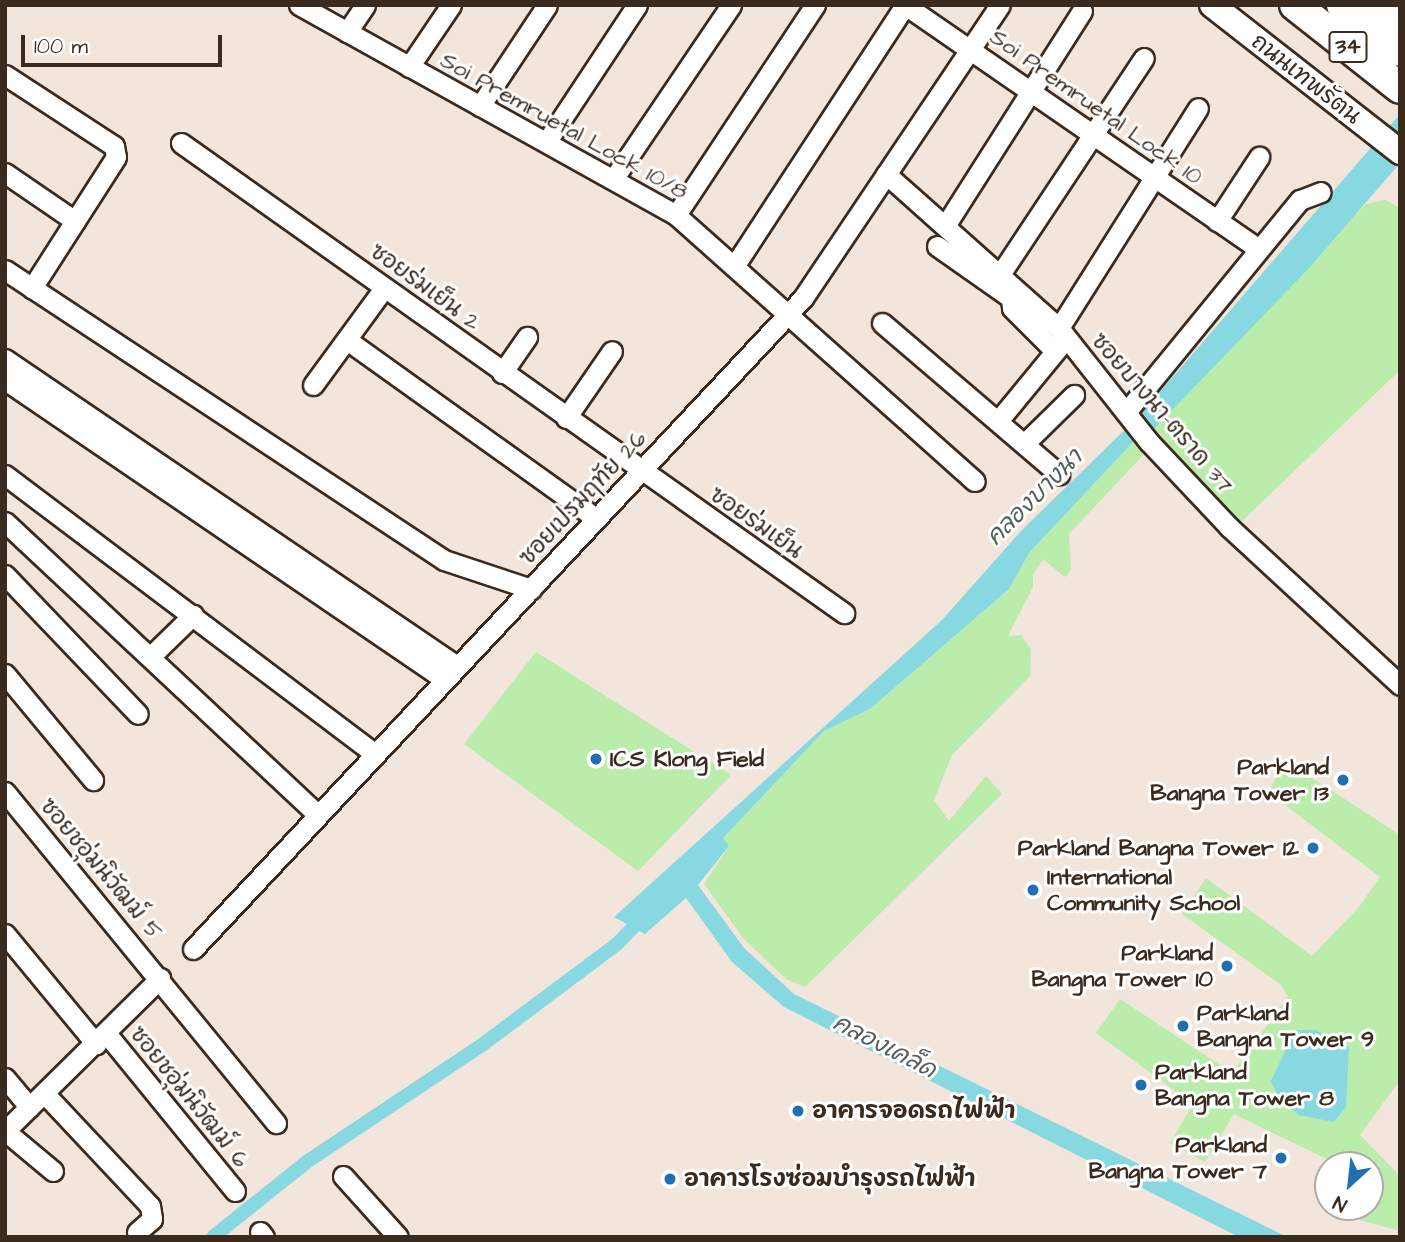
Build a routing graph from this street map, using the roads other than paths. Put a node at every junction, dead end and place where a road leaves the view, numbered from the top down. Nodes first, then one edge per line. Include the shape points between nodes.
1 (299, 5) edge
2 (365, 5) edge
3 (451, 5) edge
4 (547, 5) edge
5 (637, 5) edge
6 (731, 5) edge
7 (815, 5) edge
8 (905, 5) edge
9 (1000, 5) edge
10 (1212, 5) edge
11 (1232, 5) edge
12 (1295, 5) edge
13 (1308, 5) edge
14 (1342, 5) edge
15 (1363, 5) edge
16 (1383, 5) edge
17 (1082, 11) dead end
18 (1400, 19) edge
19 (347, 32) junction
20 (1400, 34) edge
21 (972, 50) junction
22 (1400, 51) edge
23 (1144, 58) dead end
24 (408, 67) junction
25 (5, 75) edge
26 (1400, 78) edge
27 (1308, 80) junction
28 (1400, 89) edge
29 (1031, 95) junction
30 (480, 106) junction
31 (1198, 108) dead end
32 (1092, 135) junction
33 (547, 141) junction
34 (181, 143) dead end
35 (1400, 152) edge
36 (1259, 157) dead end
37 (5, 173) edge
38 (886, 174) junction
39 (614, 178) junction
40 (1155, 178) junction
41 (1321, 192) dead end
42 (676, 215) junction
43 (75, 221) junction
44 (1217, 221) junction
45 (945, 226) junction
46 (937, 246) dead end
47 (1259, 249) junction
48 (735, 265) junction
49 (5, 270) edge
50 (1000, 273) junction
51 (32, 288) junction
52 (384, 288) junction
53 (786, 318) junction
54 (882, 323) dead end
55 (527, 337) dead end
56 (1060, 339) junction
57 (347, 340) junction
58 (612, 351) dead end
59 (5, 359) edge
60 (502, 373) junction
61 (5, 380) edge
62 (313, 385) dead end
63 (29, 386) junction
64 (1074, 395) dead end
65 (1129, 414) junction
66 (566, 418) junction
67 (998, 421) junction
68 (1027, 442) junction
69 (641, 472) junction
70 (1059, 474) dead end
71 (5, 475) edge
72 (975, 481) dead end
73 (597, 519) junction
74 (5, 522) edge
75 (5, 575) edge
76 (531, 589) junction
77 (844, 613) dead end
78 (193, 615) junction
79 (151, 656) junction
80 (451, 672) junction
81 (5, 674) edge
82 (1400, 685) edge
83 (138, 714) dead end
84 (373, 753) junction
85 (93, 780) dead end
86 (5, 792) edge
87 (317, 814) junction
88 (5, 934) edge
89 (193, 949) dead end
90 (160, 978) junction
91 (101, 1039) junction
92 (5, 1077) edge
93 (44, 1093) junction
94 (29, 1107) junction
95 (276, 1123) dead end
96 (53, 1171) dead end
97 (343, 1176) dead end
98 (235, 1191) dead end
99 (137, 1231) dead end
100 (398, 1237) edge

1 - 19 street, Soi Premruetal Lock 10/8
2 - 19 street
3 - 24 street
4 - 30 street
5 - 33 street
6 - 39 street
7 - 42 street
8 - 21 street, Soi Premruetal Lock 10
8 - 48 street
9 - 21 street, ซอยเปรมฤทัย 26
10 - 27 main road, ถนนเทพรัตน / 34
11 - 27 main road
12 - 28 highway, 34
13 - 26 highway
14 - 22 highway
15 - 20 highway
16 - 18 highway, 34
17 - 29 street
19 - 24 street, Soi Premruetal Lock 10/8
21 - 29 street, Soi Premruetal Lock 10
21 - 38 street, ซอยเปรมฤทัย 26
23 - 32 street
24 - 30 street, Soi Premruetal Lock 10/8
25 - 43 street via 114,146 116,157
27 - 35 main road, ถนนเทพรัตน / 34
29 - 32 street, Soi Premruetal Lock 10
29 - 45 street
30 - 33 street, Soi Premruetal Lock 10/8
31 - 40 street
32 - 40 street, Soi Premruetal Lock 10
32 - 50 street
33 - 39 street, Soi Premruetal Lock 10/8
34 - 52 street, ซอยร่มเย็น 2
36 - 44 street
37 - 43 street
38 - 45 street, ซอยบางนา-ตราด 37
38 - 53 street, ซอยเปรมฤทัย 26
39 - 42 street, Soi Premruetal Lock 10/8
40 - 44 street, Soi Premruetal Lock 10
40 - 56 street
41 - 47 street via 1300,200
42 - 48 street, Soi Premruetal Lock 10/8
43 - 51 street
44 - 47 street, Soi Premruetal Lock 10
45 - 50 street, ซอยบางนา-ตราด 37
46 - 56 street via 1011,298 1012,308
47 - 65 street
48 - 53 street, Soi Premruetal Lock 10/8
49 - 51 street
50 - 56 street, ซอยบางนา-ตราด 37
51 - 76 street via 444,560
52 - 57 street
52 - 60 street, ซอยร่มเย็น 2
53 - 69 street, ซอยเปรมฤทัย 26
53 - 72 street, Soi Premruetal Lock 10/8
54 - 67 street
55 - 60 street
56 - 65 street, ซอยบางนา-ตราด 37
56 - 67 street
57 - 62 street
57 - 73 street
58 - 66 street
59 - 63 street
60 - 66 street, ซอยร่มเย็น 2
61 - 63 street
63 - 80 street
64 - 68 street
65 - 82 street, ซอยบางนา-ตราด 37 via 1149,442 1247,545
66 - 69 street, ซอยร่มเย็น 2
67 - 68 street
68 - 70 street
69 - 73 street, ซอยเปรมฤทัย 26
69 - 77 street, ซอยร่มเย็น
71 - 78 street
73 - 76 street, ซอยเปรมฤทัย 26
74 - 79 street
75 - 83 street
76 - 80 street, ซอยเปรมฤทัย 26
78 - 79 street
78 - 84 street
79 - 87 street
80 - 84 street, ซอยเปรมฤทัย 26
81 - 85 street
84 - 87 street, ซอยเปรมฤทัย 26
86 - 90 street, ซอยชอุ่มนิวัฒม์ 5
87 - 89 street, ซอยเปรมฤทัย 26
88 - 91 street, ซอยชอุ่มนิวัฒม์ 6
90 - 91 street
90 - 95 street, ซอยชอุ่มนิวัฒม์ 5
91 - 93 street
91 - 98 street, ซอยชอุ่มนิวัฒม์ 6
92 - 94 street
93 - 94 street
93 - 99 street via 150,1206 154,1216
94 - 96 street via 5,1130
97 - 100 street

